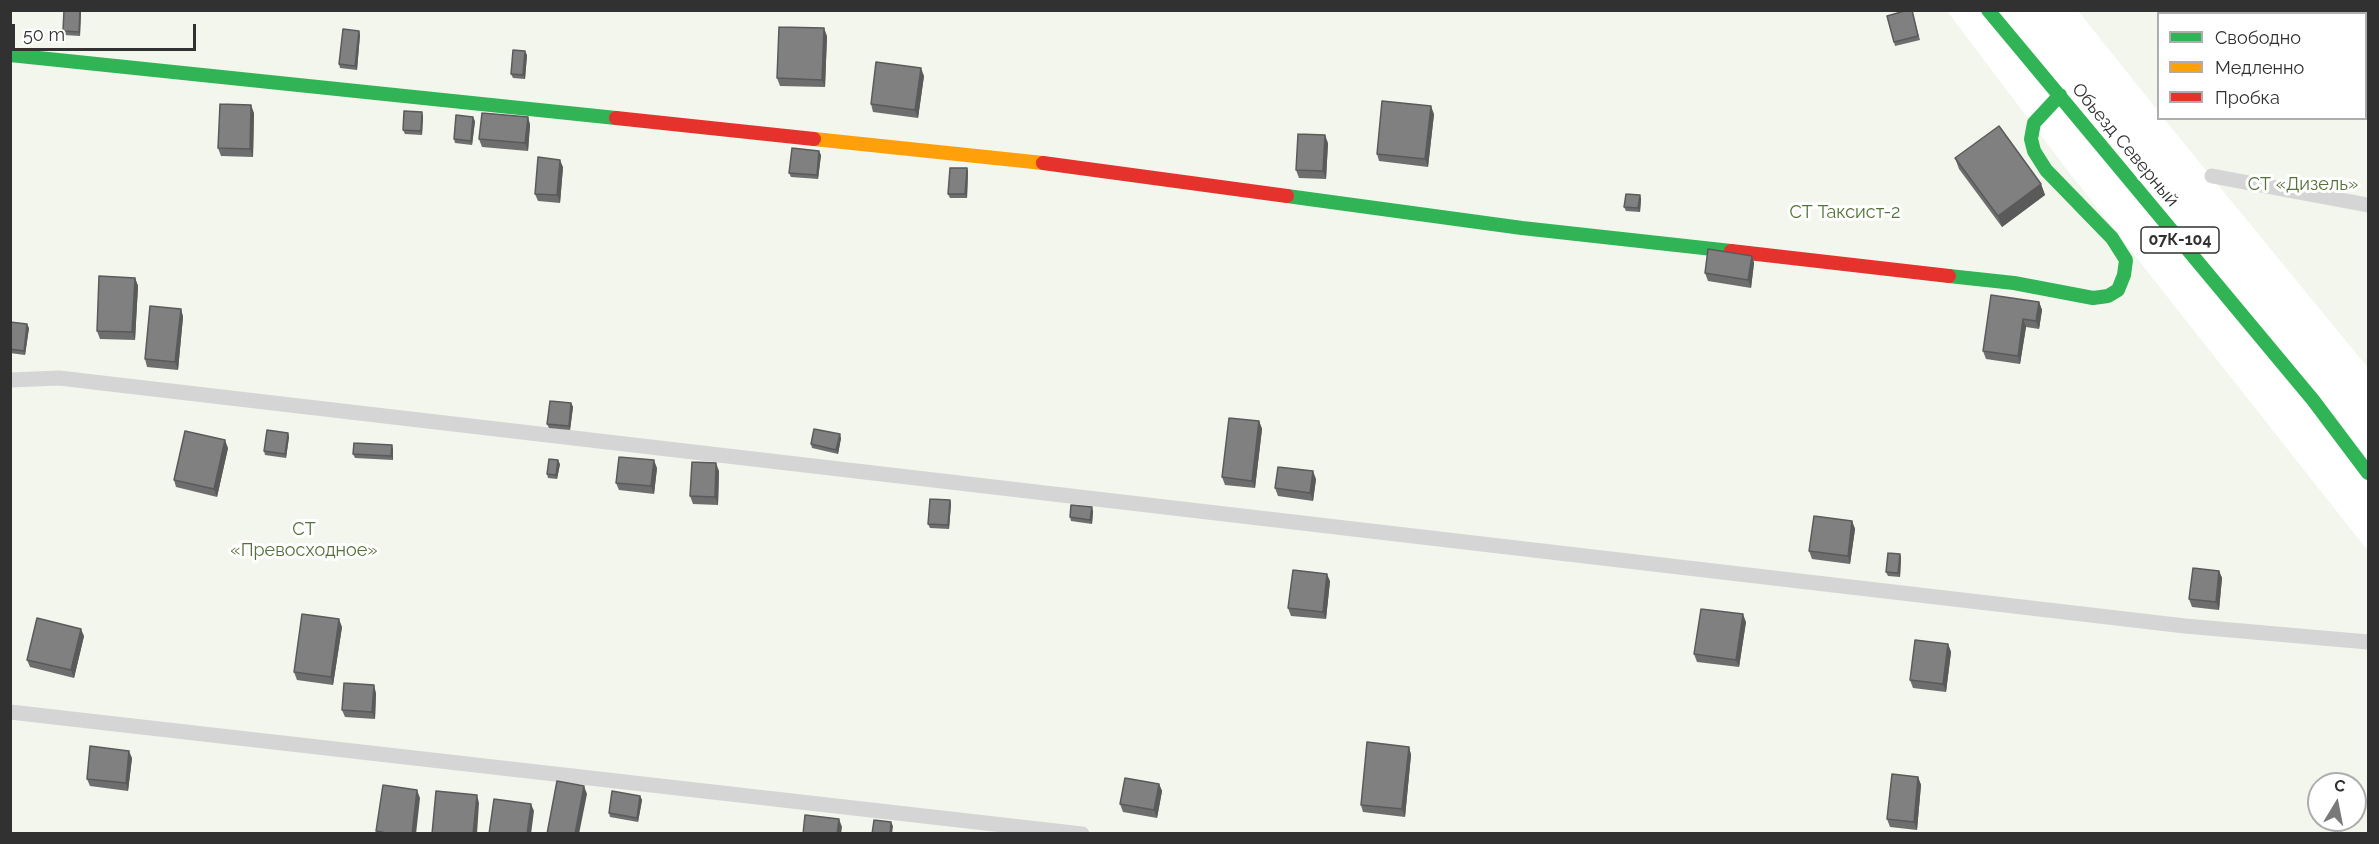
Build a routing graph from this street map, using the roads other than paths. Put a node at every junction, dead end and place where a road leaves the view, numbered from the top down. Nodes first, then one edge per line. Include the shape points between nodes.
1 (1988, 10) edge
2 (10, 55) edge
3 (2060, 95) junction
4 (2212, 176) dead end
5 (2368, 205) edge
6 (10, 380) edge
7 (2368, 472) edge
8 (2368, 642) edge
9 (10, 712) edge
10 (1082, 834) edge

1 - 3 main road, Обьезд Северный / 07К-104
2 - 3 main road via 1032,162 1522,228 2014,283 2093,298 2108,296 2118,290 2126,260 2112,238 2046,170 2031,139 2034,123
3 - 7 main road, Обьезд Северный / 07К-104
4 - 5 lane
6 - 8 lane via 59,378 2149,622
9 - 10 lane

